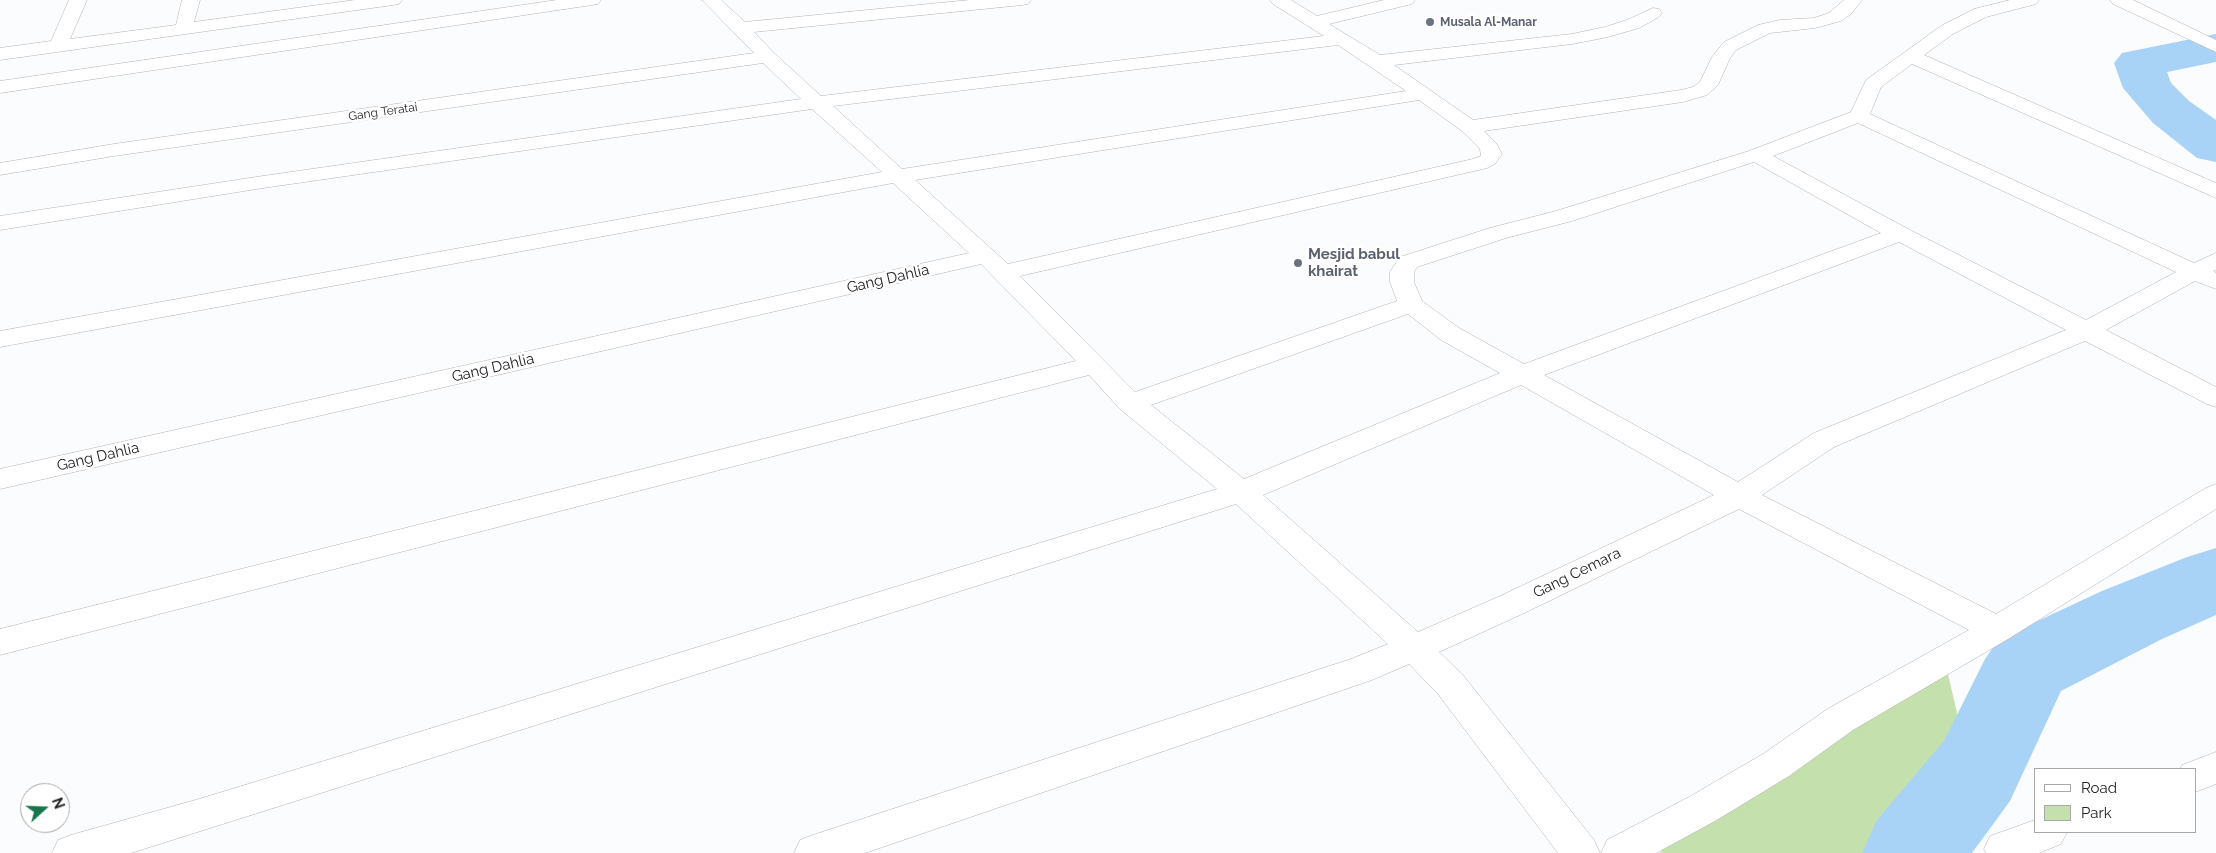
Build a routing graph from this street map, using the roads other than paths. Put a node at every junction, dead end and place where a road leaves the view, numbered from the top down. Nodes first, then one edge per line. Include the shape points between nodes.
1 (78, 0) edge
2 (191, 0) edge
3 (393, 0) edge
4 (592, 0) edge
5 (711, 0) edge
6 (1022, 0) edge
7 (1279, 0) edge
8 (1406, 0) edge
9 (1853, 0) edge
10 (2030, 0) edge
11 (2119, 0) edge
12 (1653, 13) dead end
13 (1314, 22) junction
14 (741, 28) junction
15 (183, 30) junction
16 (1341, 39) junction
17 (2213, 44) edge
18 (58, 47) junction
19 (0, 54) edge
20 (1910, 56) junction
21 (766, 57) junction
22 (1377, 61) junction
23 (0, 87) edge
24 (1423, 94) junction
25 (819, 102) junction
26 (1859, 116) junction
27 (1469, 127) junction
28 (1756, 155) junction
29 (1, 171) edge
30 (897, 176) junction
31 (2216, 191) edge
32 (0, 223) edge
33 (1900, 234) junction
34 (2216, 260) edge
35 (993, 265) junction
36 (2192, 271) junction
37 (2216, 282) edge
38 (1411, 306) junction
39 (2086, 331) junction
40 (0, 339) edge
41 (1096, 365) junction
42 (1523, 374) junction
43 (2216, 398) edge
44 (1130, 403) junction
45 (0, 479) edge
46 (1241, 492) junction
47 (2216, 495) edge
48 (1739, 496) junction
49 (1997, 630) junction
50 (0, 642) edge
51 (1414, 648) junction
52 (2216, 768) edge
53 (2196, 776) edge
54 (2045, 833) edge
55 (2003, 849) dead end
56 (71, 853) edge
57 (813, 853) edge
58 (1581, 853) edge
59 (1620, 853) edge

1 - 18 street
2 - 15 street
3 - 15 street
4 - 23 street
5 - 14 street
6 - 14 street
7 - 13 street
8 - 13 street
9 - 27 street via 1834,17 1815,23 1764,29 1730,46 1708,85 1700,91
10 - 20 street via 1980,13 1947,30
11 - 17 street
12 - 22 street via 1633,24 1572,39
13 - 16 street
14 - 21 street
15 - 18 street
16 - 22 street
16 - 25 street
18 - 19 street
20 - 26 street via 1873,84
20 - 31 street
21 - 25 street
21 - 29 street, Gang Teratai via 124,149
22 - 24 street
24 - 27 street
24 - 30 street
25 - 30 street
25 - 32 street
26 - 28 street
26 - 36 street
27 - 35 street, Gang Dahlia via 1489,147 1492,154 1488,160
28 - 33 street
28 - 38 street via 1408,262 1402,272 1402,282
30 - 35 street
30 - 40 street
33 - 39 street
33 - 42 street
34 - 36 street, Gang Cemara
35 - 41 street
35 - 45 street, Gang Dahlia
36 - 37 street
36 - 39 street, Gang Cemara
38 - 42 street via 1450,334
38 - 44 street
39 - 43 street
39 - 48 street, Gang Cemara via 1824,440
41 - 44 street
41 - 50 street
42 - 46 street
42 - 48 street
44 - 46 street
46 - 51 street
46 - 56 street
47 - 49 street
48 - 49 street
48 - 51 street, Gang Cemara
49 - 59 street via 1841,719 1776,765 1702,809
51 - 57 street, Gang Cemara via 1360,670
51 - 58 street via 1450,684
52 - 53 street
54 - 55 street

